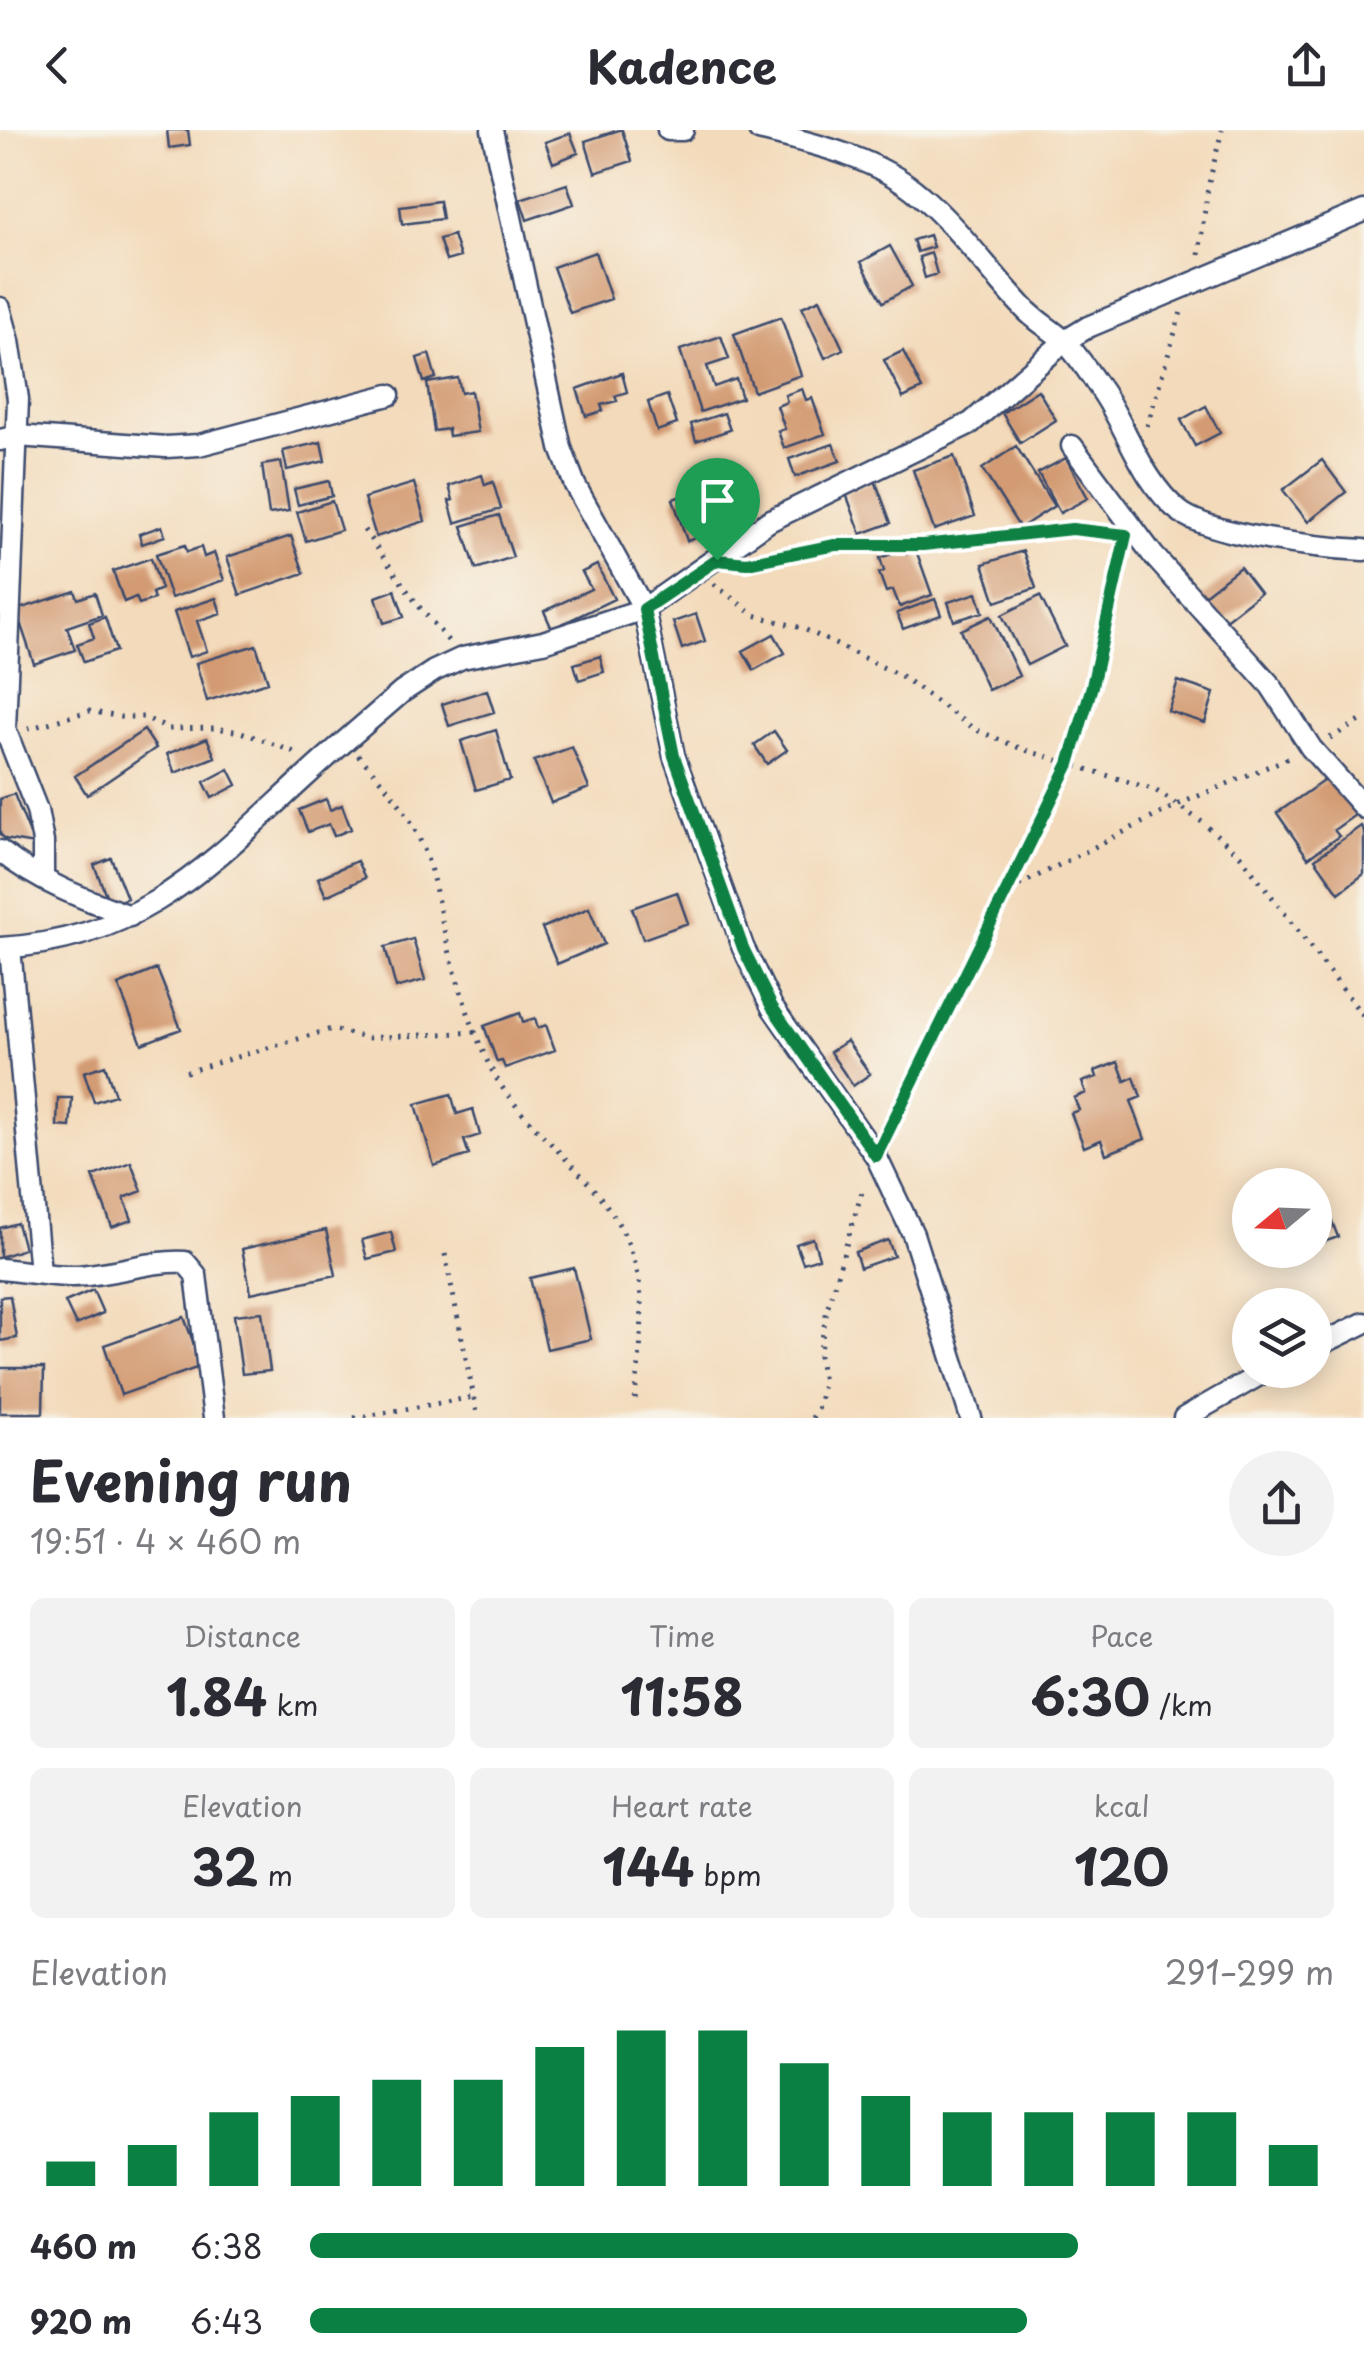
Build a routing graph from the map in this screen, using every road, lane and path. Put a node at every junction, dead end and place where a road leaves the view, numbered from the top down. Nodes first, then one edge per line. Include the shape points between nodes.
1 (492, 130) edge
2 (668, 130) edge
3 (683, 130) edge
4 (759, 130) edge
5 (1222, 130) edge
6 (1364, 211) edge
7 (1196, 281) junction
8 (0, 308) edge
9 (1065, 342) junction
10 (389, 395) dead end
11 (9, 438) edge
12 (1072, 446) dead end
13 (1139, 456) junction
14 (364, 530) dead end
15 (1364, 550) edge
16 (709, 566) junction
17 (644, 609) junction
18 (462, 658) junction
19 (1364, 720) edge
20 (5, 729) junction
21 (345, 742) junction
22 (1312, 748) junction
23 (326, 760) junction
24 (1069, 764) junction
25 (1177, 806) junction
26 (1364, 808) edge
27 (0, 850) edge
28 (43, 879) junction
29 (1007, 891) junction
30 (130, 916) junction
31 (5, 948) edge
32 (1364, 1017) edge
33 (477, 1032) junction
34 (186, 1072) dead end
35 (876, 1156) junction
36 (445, 1254) dead end
37 (0, 1269) edge
38 (40, 1272) junction
39 (1364, 1323) edge
40 (1332, 1339) edge
41 (1236, 1388) edge
42 (474, 1396) junction
43 (636, 1400) dead end
44 (214, 1418) edge
45 (354, 1418) edge
46 (478, 1418) edge
47 (812, 1418) edge
48 (971, 1418) edge
49 (1184, 1418) edge

1 - 17 street via 561,448
2 - 3 street
4 - 9 street via 846,156 919,194 1029,313
5 - 7 path
6 - 7 street
7 - 9 street
7 - 13 path via 1177,320
8 - 11 street via 18,399
9 - 13 street
9 - 16 street via 971,423 769,521
10 - 11 street via 200,445
11 - 20 street
12 - 22 street via 1129,526 1271,686
13 - 15 street via 1180,512 1208,524
14 - 18 path
16 - 17 street
16 - 24 path via 754,615 863,656 974,729
16 - 24 path via 835,545 923,545 1072,529 1126,535
17 - 18 street via 543,642
17 - 35 street via 674,756 743,948 772,1007
18 - 21 street via 402,692
19 - 22 path
20 - 23 path via 32,730 89,710 144,717 170,729 240,732
20 - 28 street via 36,810
21 - 23 street
21 - 33 path via 396,795 421,840
22 - 25 path
22 - 26 street
23 - 30 street via 230,848 166,898
24 - 25 path via 1155,790
24 - 29 path
25 - 29 path
25 - 32 path via 1240,855
27 - 28 street
28 - 30 street
29 - 35 path
30 - 31 street via 77,936
31 - 38 street
33 - 34 path via 366,1038 332,1029
33 - 43 path via 498,1082 627,1240 643,1308
35 - 47 path via 828,1309 819,1356 823,1383
35 - 48 street via 913,1234
36 - 42 path
37 - 38 street
38 - 44 street via 71,1276 185,1262 196,1275
39 - 40 street
41 - 49 street
42 - 45 path
42 - 46 path

